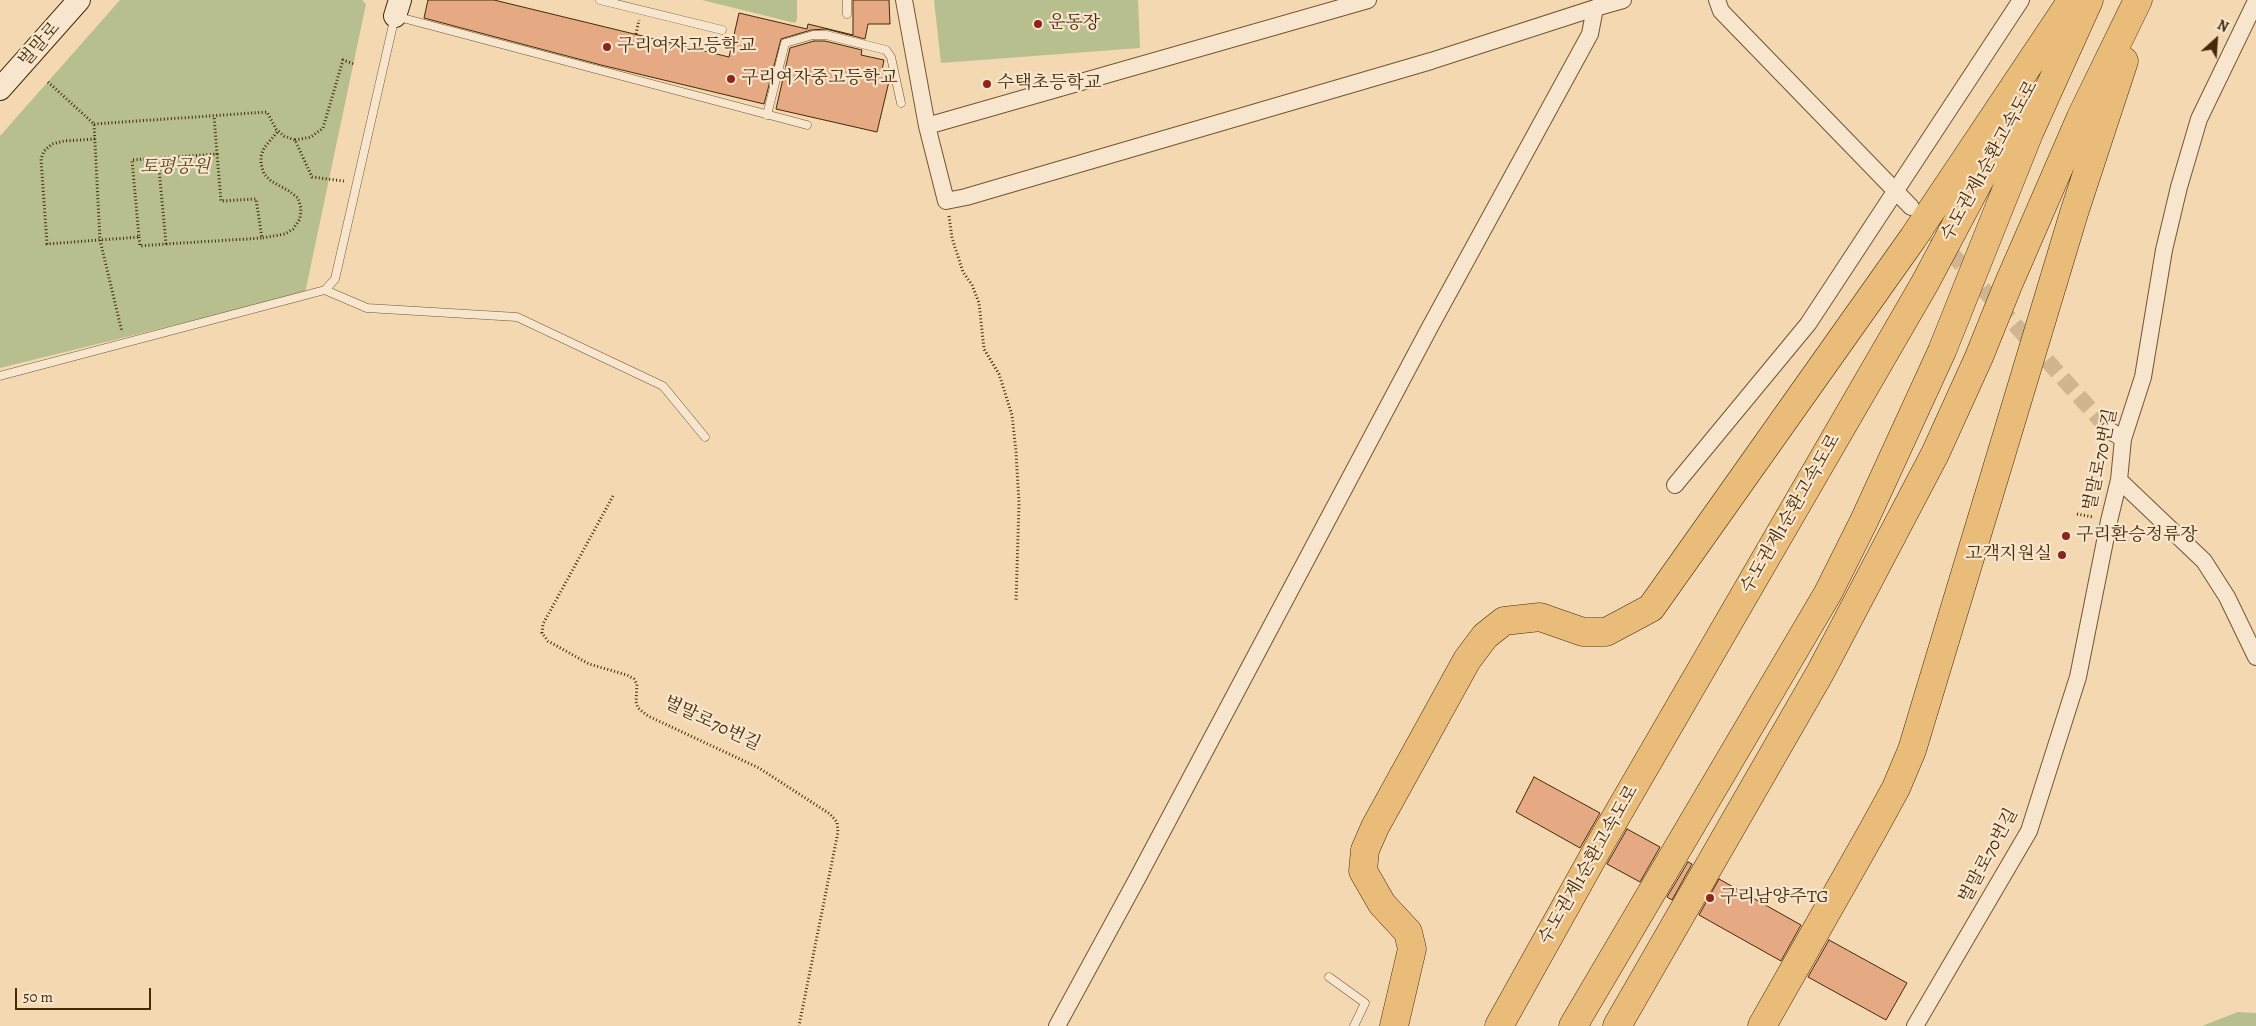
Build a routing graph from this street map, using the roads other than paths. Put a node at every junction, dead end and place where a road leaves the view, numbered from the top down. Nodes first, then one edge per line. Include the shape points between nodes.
1 (79, 0) edge
2 (600, 0) edge
3 (847, 0) edge
4 (904, 0) edge
5 (1368, 0) edge
6 (1623, 0) edge
7 (1717, 0) edge
8 (2021, 0) edge
9 (2072, 0) edge
10 (2080, 0) edge
11 (2088, 0) edge
12 (2138, 0) edge
13 (2144, 0) edge
14 (2256, 1) edge
15 (397, 8) edge
16 (1595, 8) junction
17 (848, 14) dead end
18 (722, 30) dead end
19 (4, 78) edge
20 (901, 103) dead end
21 (767, 114) junction
22 (807, 125) dead end
23 (927, 126) junction
24 (1896, 192) junction
25 (1910, 207) tunnel mouth
26 (325, 290) junction
27 (0, 376) edge
28 (704, 437) dead end
29 (2119, 480) junction
30 (1675, 486) dead end
31 (2256, 657) edge
32 (1329, 977) dead end
33 (1057, 1026) edge
34 (1354, 1026) edge
35 (1394, 1026) edge
36 (1498, 1026) edge
37 (1573, 1026) edge
38 (1617, 1026) edge
39 (1762, 1026) edge
40 (1915, 1026) edge

1 - 19 street, 벌말로
2 - 18 lane
3 - 17 lane
4 - 23 street
5 - 23 street
6 - 16 street
7 - 24 street via 1721,11
8 - 24 street
9 - 35 highway via 1913,238 1651,608 1606,632 1583,632 1540,617 1504,621 1485,636 1468,660 1375,826 1365,850 1363,871 1382,904 1408,932 1412,949
10 - 36 highway, 수도권제1순환고속도로 via 1997,145 1925,282
11 - 37 highway, 수도권제1순환고속도로 via 2029,134 1942,352 1828,593
12 - 38 highway via 2081,117 1979,357 1930,462 1820,673
13 - 39 highway via 2074,212 1912,750 1896,788
14 - 29 street, 벌말로70번길 via 2199,118 2179,187 2164,250 2143,377 2116,434
15 - 21 lane
15 - 26 lane via 334,279
16 - 23 street via 1431,61 946,201
16 - 33 street via 1590,34
20 - 21 lane via 891,57 886,50 813,34 785,43
21 - 22 lane
24 - 25 street
24 - 30 street via 1808,324
26 - 27 lane
26 - 28 lane via 367,308 517,317 663,386
29 - 31 street via 2204,561 2227,597
29 - 40 street, 벌말로70번길 via 2078,677 2030,831
32 - 34 lane via 1365,1003

